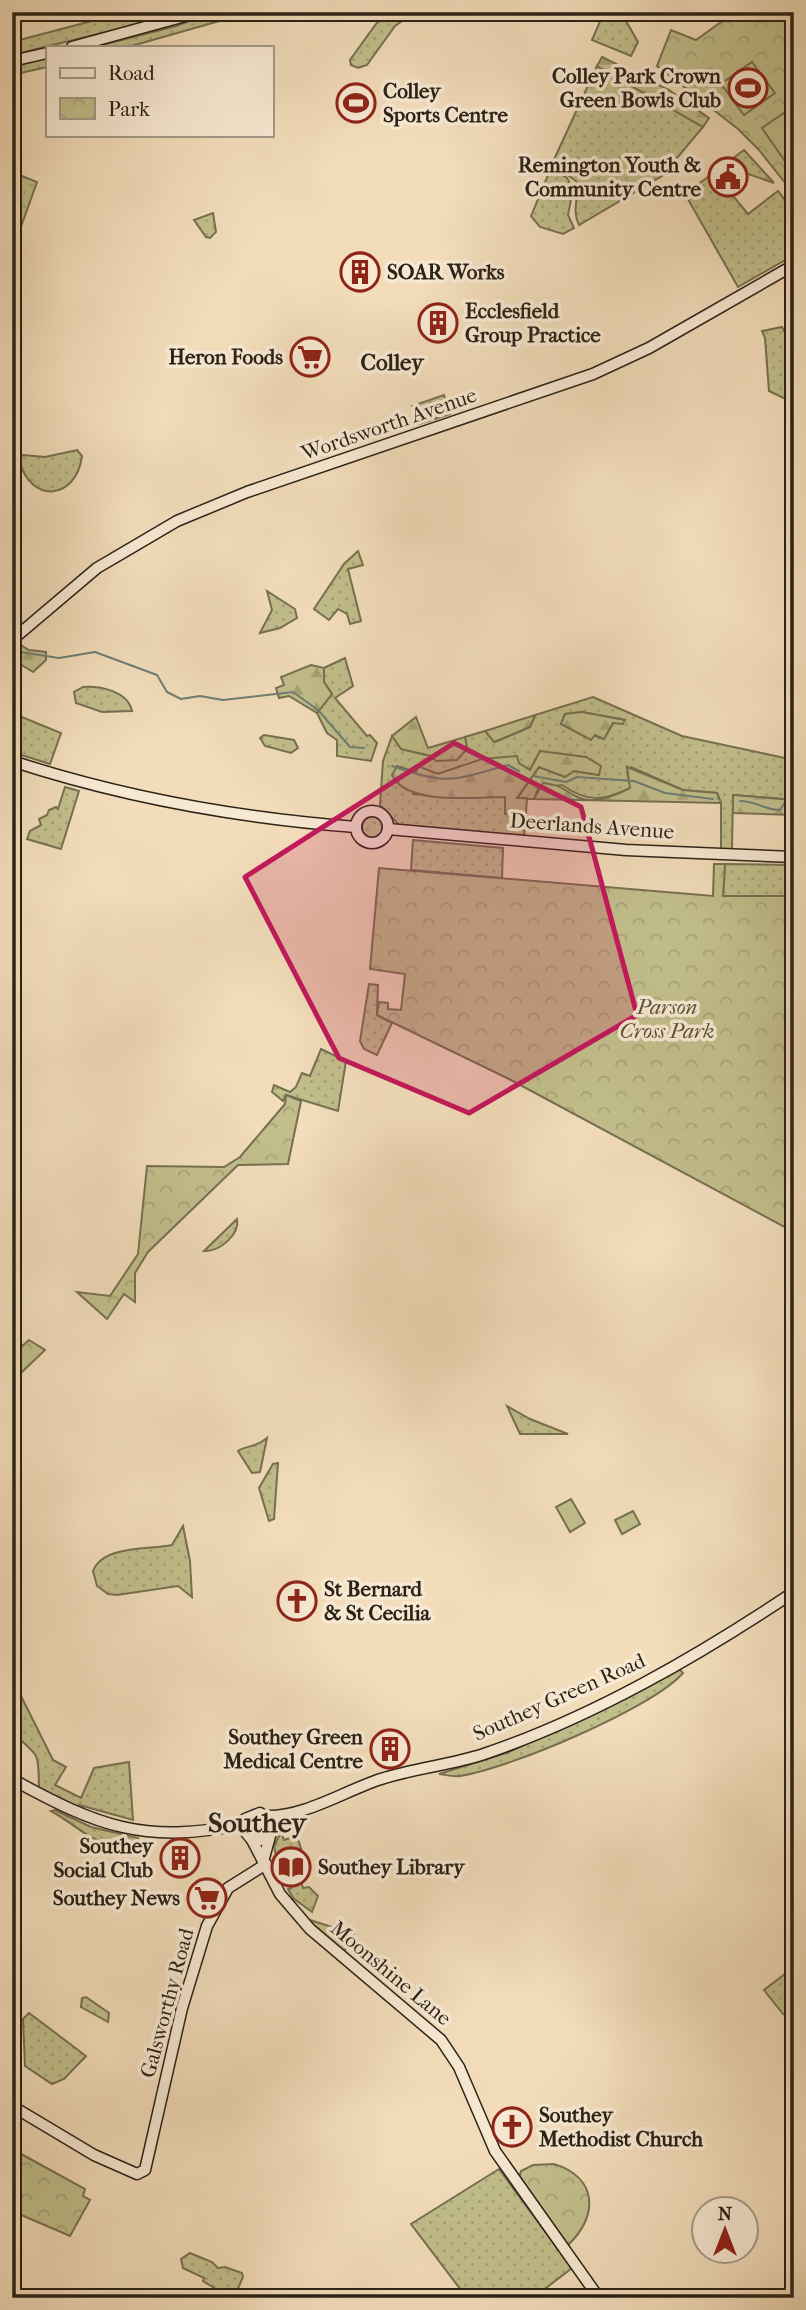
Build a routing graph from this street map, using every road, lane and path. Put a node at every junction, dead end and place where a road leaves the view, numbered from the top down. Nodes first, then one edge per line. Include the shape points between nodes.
1 (200, 12) edge
2 (76, 46) edge
3 (46, 53) edge
4 (12, 61) edge
5 (794, 265) edge
6 (12, 640) edge
7 (12, 761) edge
8 (356, 827) junction
9 (388, 829) junction
10 (794, 857) edge
11 (794, 1592) edge
12 (12, 1779) edge
13 (266, 1816) junction
14 (286, 1816) junction
15 (243, 1824) junction
16 (222, 1829) junction
17 (271, 1831) junction
18 (249, 1839) junction
19 (265, 1861) junction
20 (12, 2106) edge
21 (600, 2298) edge

1 - 2 street
3 - 4 street
5 - 6 street, Wordsworth Avenue via 615,365 222,500 177,521 87,575
7 - 8 street via 176,805
8 - 9 street via 361,838 371,843 380,841
8 - 9 street via 365,813 374,811 385,818
9 - 10 street, Deerlands Avenue via 626,850
11 - 14 street, Southey Green Road via 674,1665 523,1740 469,1759 384,1778
12 - 16 street via 102,1823 163,1833
13 - 14 street, Southey Green Road
13 - 15 street via 251,1814
13 - 17 street
14 - 17 street, Southey Green Road
15 - 16 street
15 - 18 street
16 - 18 street
17 - 18 street via 264,1840
17 - 19 street
18 - 19 street, Moonshine Lane
19 - 20 street, Galsworthy Road via 228,1888 206,1926 182,2008 148,2166 140,2173 128,2171
19 - 21 street, Moonshine Lane via 285,1901 310,1929 445,2045 495,2151

